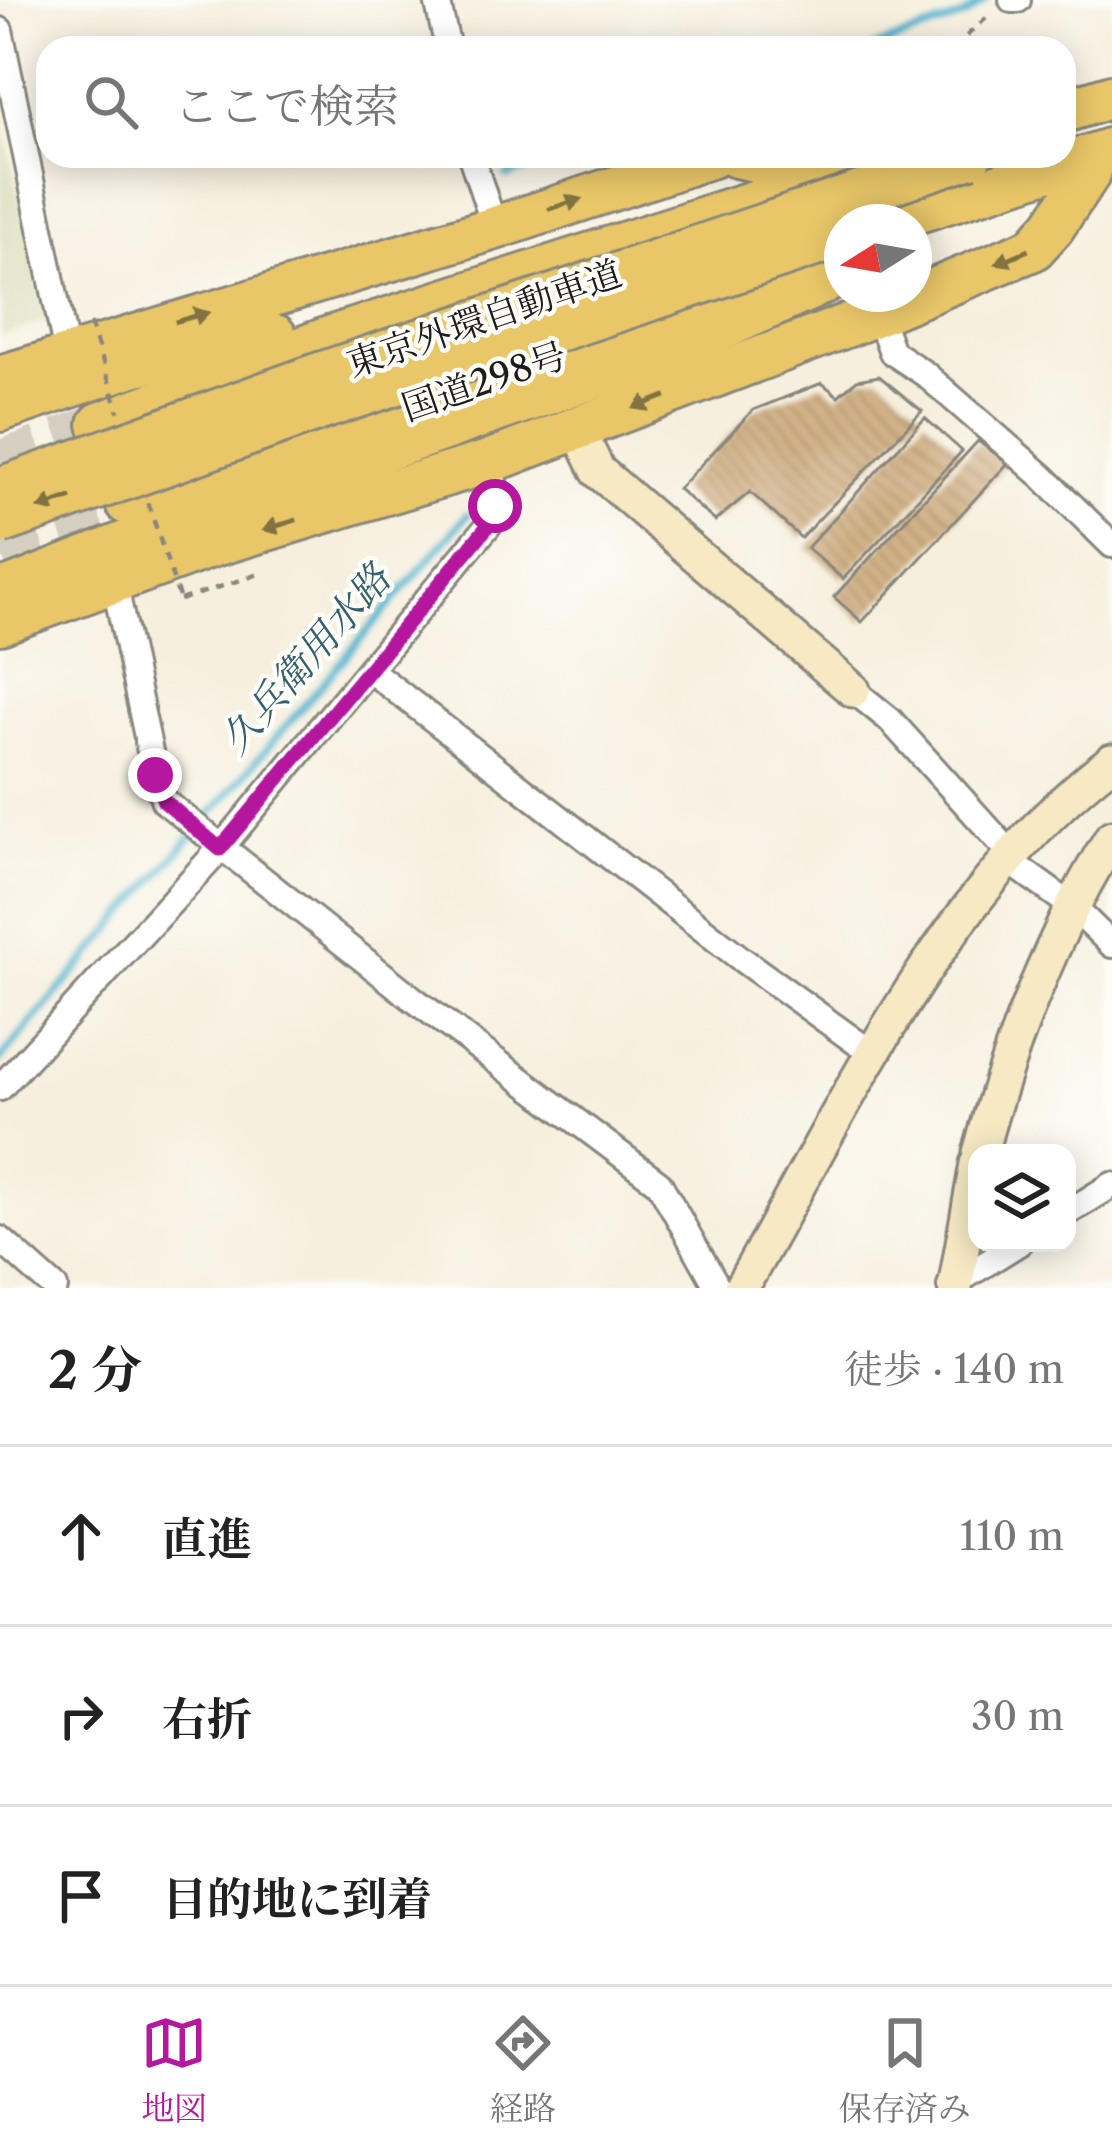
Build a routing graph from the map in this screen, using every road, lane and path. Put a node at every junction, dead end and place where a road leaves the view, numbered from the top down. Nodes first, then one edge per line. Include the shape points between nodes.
1 (437, 0) edge
2 (1012, 0) edge
3 (0, 31) edge
4 (445, 36) edge
5 (967, 36) edge
6 (1112, 96) edge
7 (1076, 107) edge
8 (1112, 112) edge
9 (1076, 123) edge
10 (1104, 162) edge
11 (475, 168) edge
12 (676, 168) edge
13 (791, 168) edge
14 (866, 168) edge
15 (931, 168) edge
16 (832, 177) junction
17 (932, 209) edge
18 (495, 228) junction
19 (932, 230) edge
20 (824, 242) edge
21 (595, 253) junction
22 (824, 264) edge
23 (824, 282) edge
24 (878, 314) junction
25 (272, 337) junction
26 (67, 354) junction
27 (0, 377) edge
28 (0, 410) edge
29 (87, 418) junction
30 (578, 430) junction
31 (0, 436) edge
32 (488, 461) junction
33 (0, 489) edge
34 (127, 503) tunnel mouth
35 (194, 516) junction
36 (0, 523) edge
37 (1112, 545) edge
38 (0, 571) edge
39 (114, 581) junction
40 (0, 592) edge
41 (0, 623) edge
42 (371, 671) junction
43 (853, 690) joint
44 (1112, 761) edge
45 (1112, 837) edge
46 (220, 849) junction
47 (1011, 858) junction
48 (1073, 907) junction
49 (1112, 946) edge
50 (874, 1055) junction
51 (0, 1088) edge
52 (983, 1144) edge
53 (1112, 1185) edge
54 (1076, 1207) edge
55 (968, 1210) edge
56 (0, 1239) edge
57 (1005, 1252) edge
58 (953, 1286) edge
59 (55, 1288) edge
60 (718, 1288) edge
61 (741, 1288) edge

1 - 4 street
2 - 5 path
3 - 26 street
6 - 7 highway
8 - 9 highway
10 - 17 highway
10 - 19 highway
10 -> 24 highway via 1033,249
11 - 18 street
18 -> 12 highway
13 - 16 highway
14 - 16 highway
15 - 33 highway, 東京外環自動車道, bridge
16 - 21 highway
26 -> 18 highway
20 -> 36 highway, 東京外環自動車道, bridge
21 - 25 highway via 378,301
21 - 29 highway
22 - 34 highway, 国道298号
23 - 35 highway via 683,346
24 -> 30 highway
24 - 37 street via 892,352
25 - 28 highway via 131,365
25 - 29 highway
26 - 27 highway
29 - 31 highway
30 - 32 highway
30 - 43 street via 598,471
32 -> 39 highway
32 - 42 street via 496,486 492,521
35 - 38 highway
35 - 40 highway
39 - 41 highway
39 - 46 street via 164,801
42 - 46 street
42 - 50 street
43 - 47 street via 890,720
44 - 47 street via 1064,797
45 - 48 street
46 - 51 street
46 - 60 street via 659,1183
47 - 48 street
47 - 50 street via 937,951
48 - 49 street
48 - 52 street via 1025,1014
50 - 61 street
53 - 54 street
55 - 58 street
56 - 59 street
57 - 58 street

